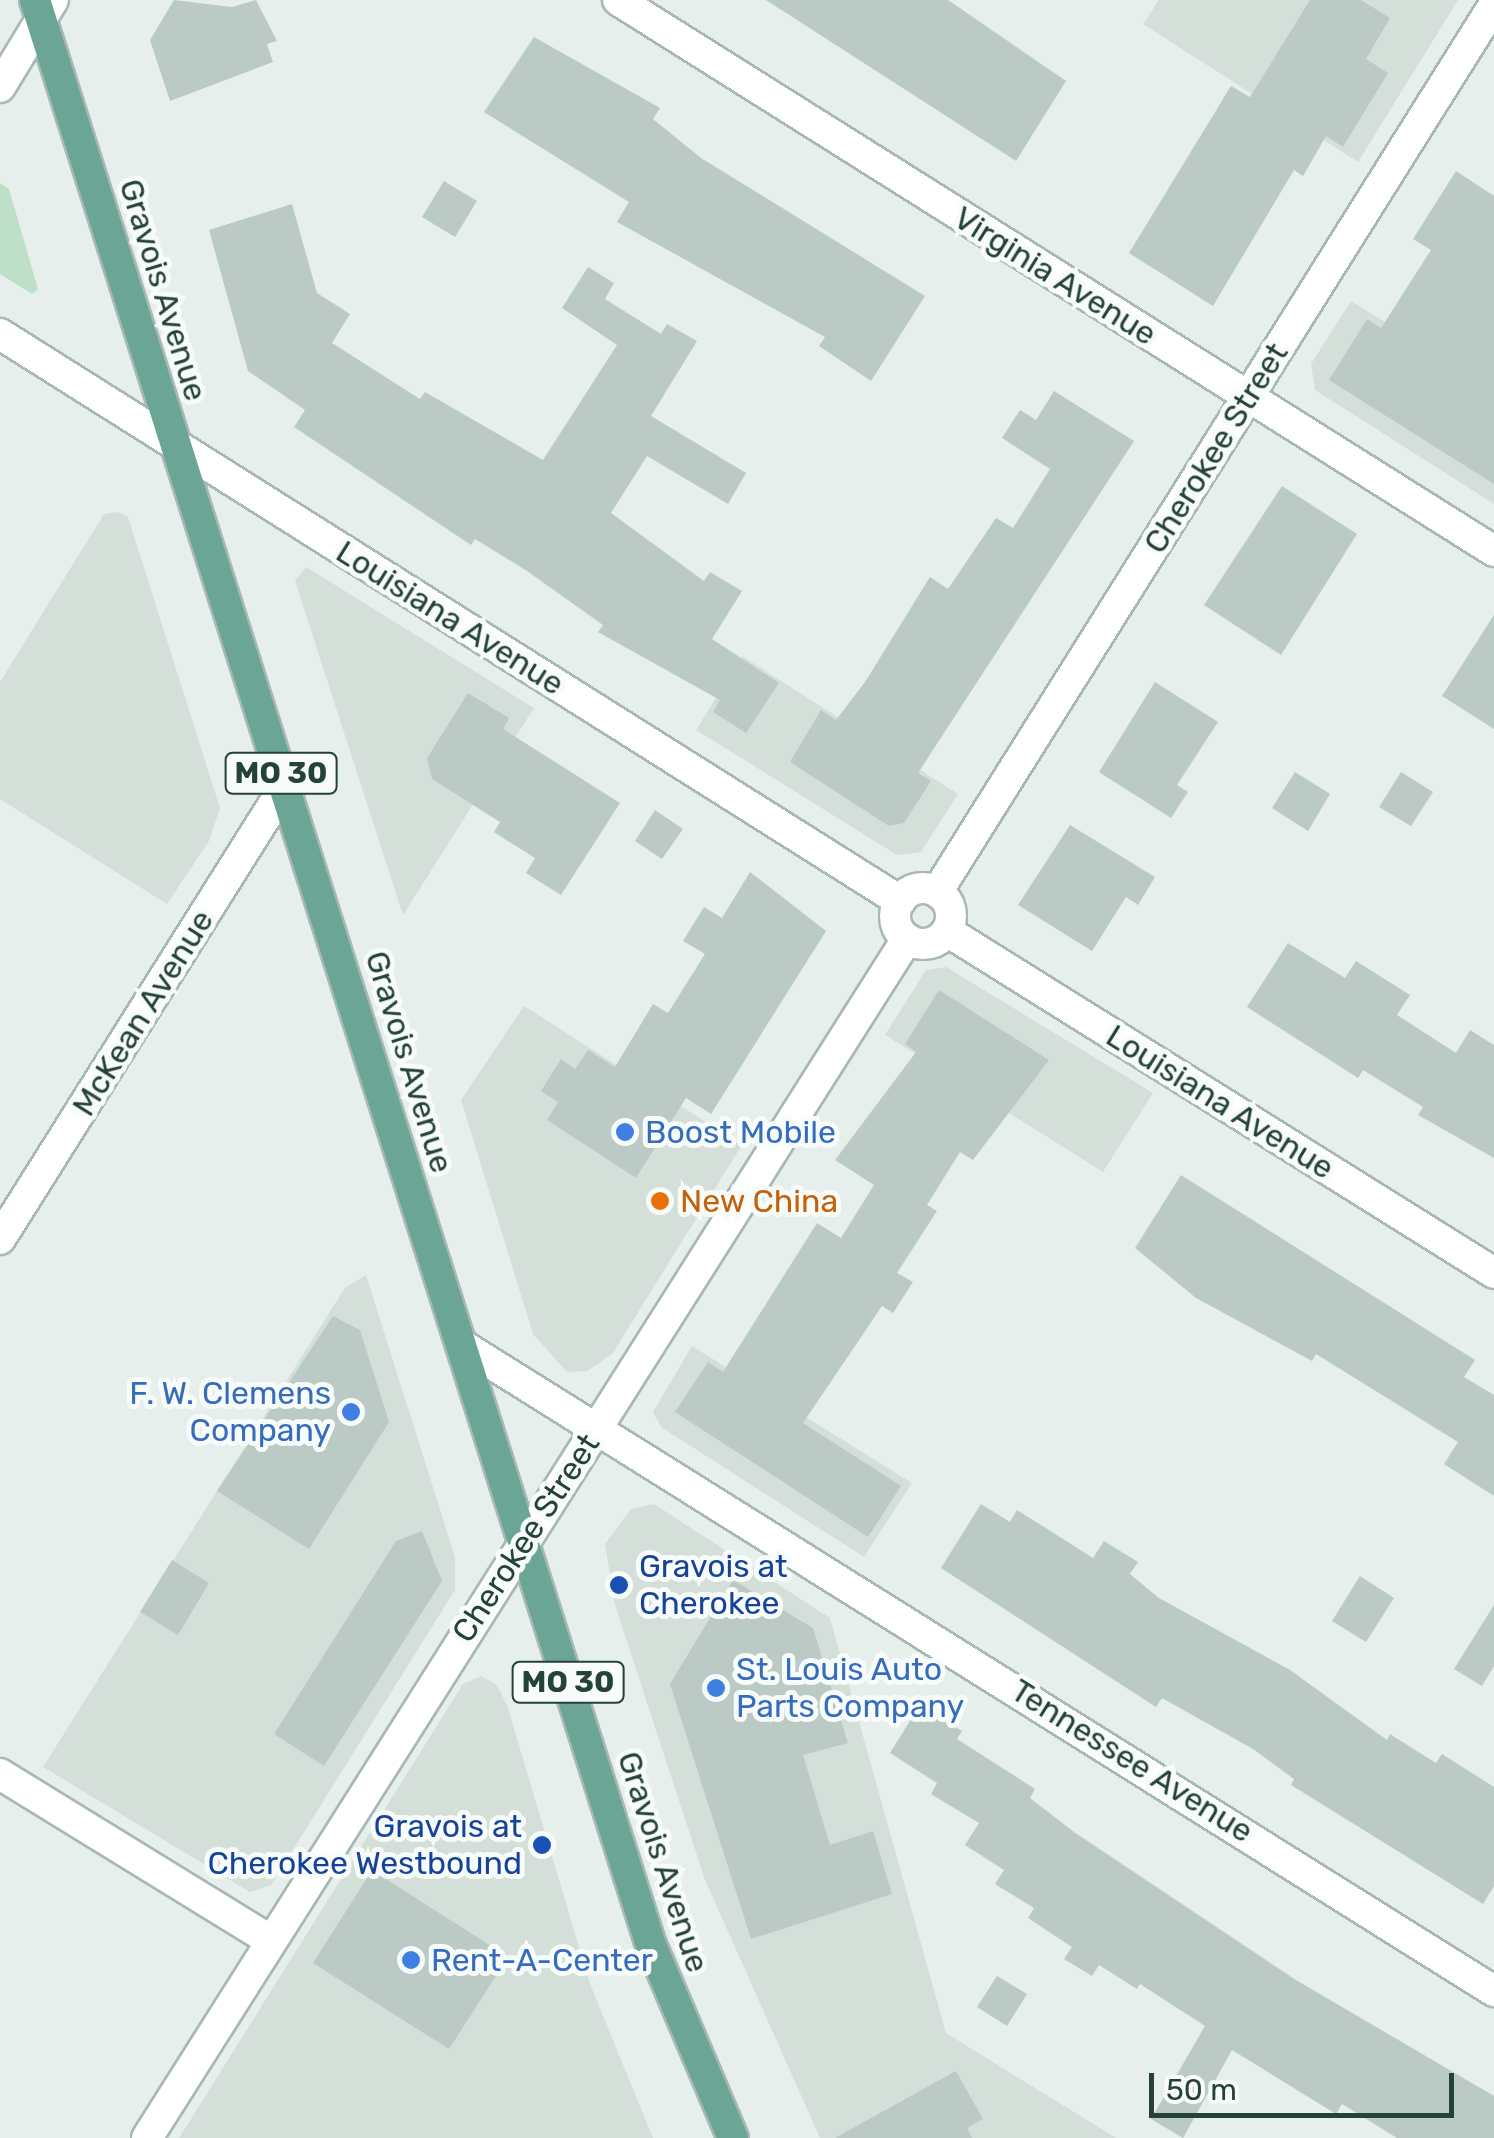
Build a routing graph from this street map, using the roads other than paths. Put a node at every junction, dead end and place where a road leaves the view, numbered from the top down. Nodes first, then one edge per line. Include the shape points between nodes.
1 (618, 0) edge
2 (1494, 5) edge
3 (43, 6) edge
4 (0, 87) edge
5 (0, 334) edge
6 (1248, 397) junction
7 (174, 444) junction
8 (1494, 551) edge
9 (285, 786) junction
10 (937, 892) junction
11 (900, 901) junction
12 (947, 931) junction
13 (907, 939) junction
14 (0, 1239) edge
15 (1494, 1274) edge
16 (462, 1344) junction
17 (598, 1426) junction
18 (525, 1541) junction
19 (0, 1774) edge
20 (271, 1941) junction
21 (1494, 1991) edge
22 (147, 2138) edge
23 (732, 2138) edge

1 - 6 street, Virginia Avenue
2 - 6 street, Cherokee Street
3 - 4 street
3 - 7 main road, Gravois Avenue / MO 30
5 - 7 street, Louisiana Avenue
6 - 8 street, Virginia Avenue
6 - 10 street, Cherokee Street
7 - 9 main road, Gravois Avenue / MO 30
7 - 11 street, Louisiana Avenue
9 - 14 street, McKean Avenue
9 - 16 main road, Gravois Avenue / MO 30
10 - 11 street via 913,890
10 - 12 street via 952,914
11 - 13 street via 896,926
12 - 13 street via 924,945
12 - 15 street, Louisiana Avenue
13 - 17 street, Cherokee Street
16 - 17 street, Tennessee Avenue
16 - 18 main road, Gravois Avenue / MO 30
17 - 18 street, Cherokee Street
17 - 21 street, Tennessee Avenue
18 - 20 street, Cherokee Street
18 - 23 main road, Gravois Avenue / MO 30 via 652,1945
19 - 20 street
20 - 22 street, Cherokee Street

